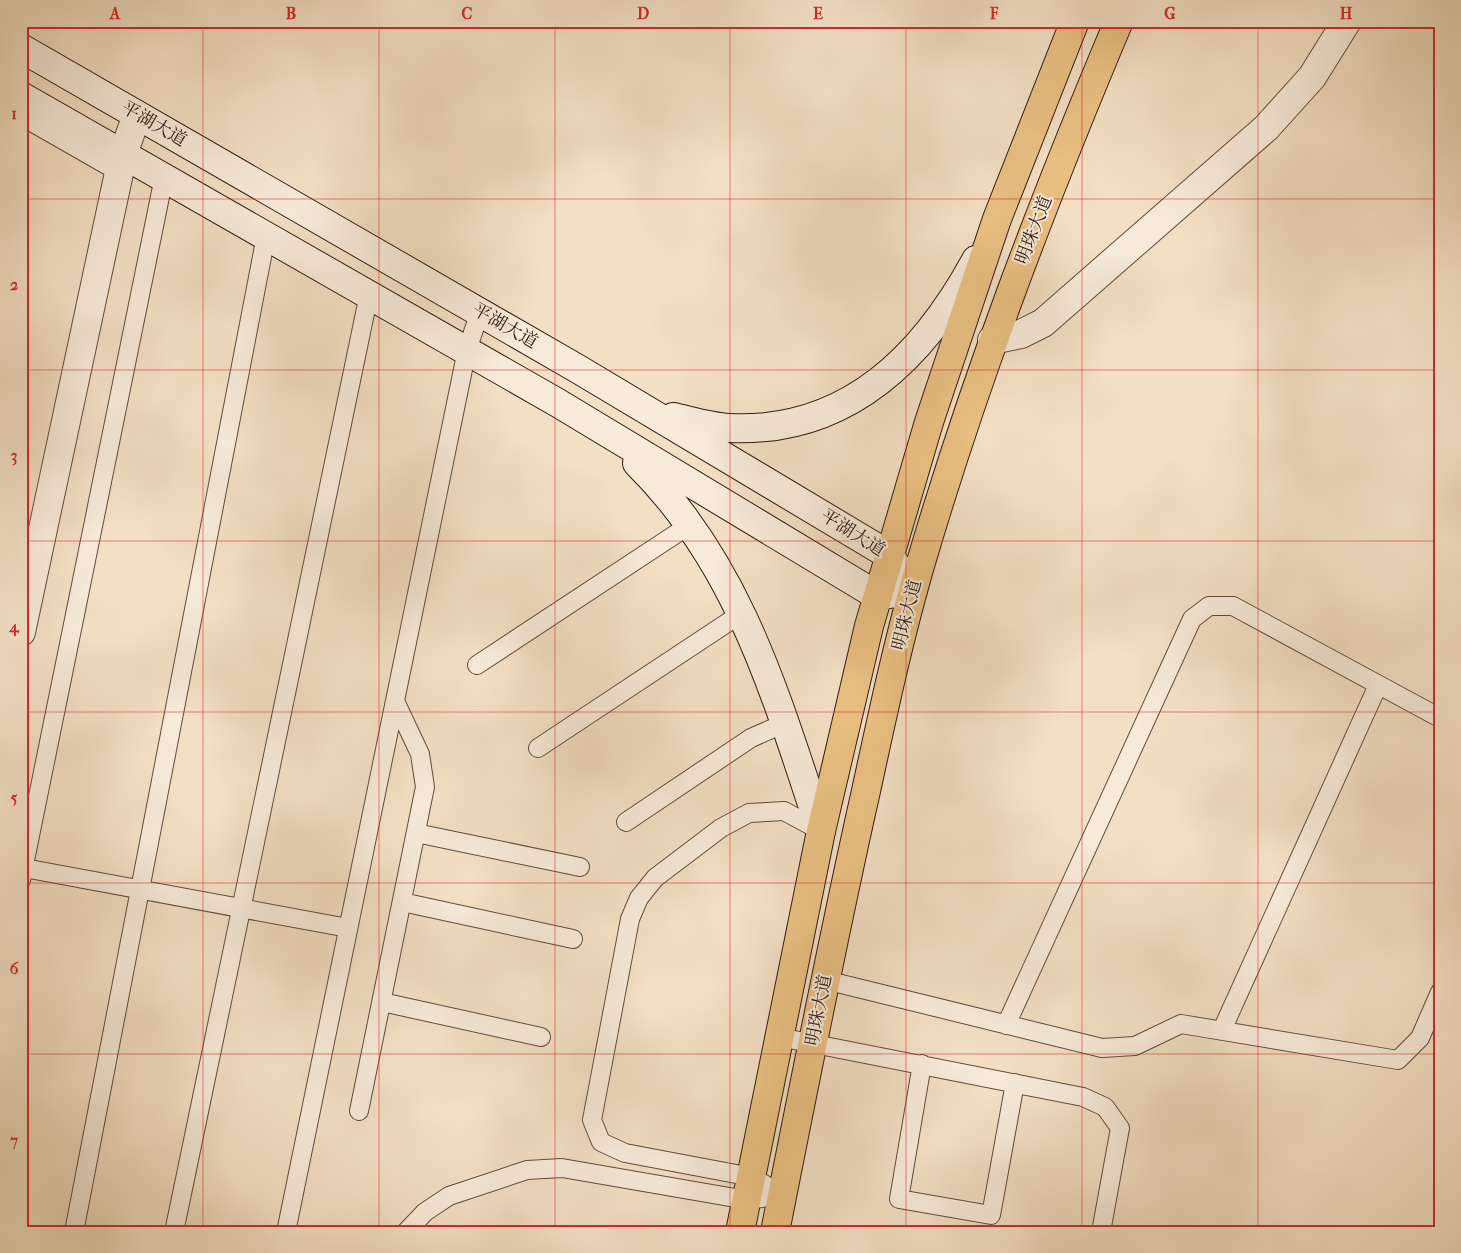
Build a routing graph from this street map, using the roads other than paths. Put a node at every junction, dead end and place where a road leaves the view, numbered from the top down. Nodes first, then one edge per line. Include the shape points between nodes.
1 (1075, 21) edge
2 (1119, 21) edge
3 (1347, 21) edge
4 (21, 48) edge
5 (21, 96) edge
6 (137, 115) junction
7 (21, 116) edge
8 (121, 163) junction
9 (164, 177) junction
10 (997, 219) junction
11 (266, 236) junction
12 (368, 294) junction
13 (480, 312) junction
14 (992, 340) junction
15 (467, 350) junction
16 (578, 369) junction
17 (558, 402) junction
18 (691, 524) junction
19 (890, 555) junction
20 (913, 590) junction
21 (878, 596) junction
22 (742, 613) junction
23 (21, 632) edge
24 (477, 665) dead end
25 (1378, 685) junction
26 (395, 701) junction
27 (1440, 718) edge
28 (785, 723) junction
29 (538, 748) dead end
30 (626, 822) dead end
31 (820, 832) junction
32 (416, 833) junction
33 (580, 867) dead end
34 (22, 874) edge
35 (140, 890) junction
36 (402, 902) junction
37 (241, 908) junction
38 (348, 928) junction
39 (573, 939) dead end
40 (825, 980) junction
41 (1440, 992) edge
42 (382, 1002) junction
43 (1006, 1024) junction
44 (1222, 1030) junction
45 (541, 1037) dead end
46 (779, 1037) junction
47 (813, 1043) junction
48 (922, 1064) junction
49 (1014, 1083) junction
50 (359, 1111) dead end
51 (749, 1188) junction
52 (782, 1195) junction
53 (74, 1232) edge
54 (174, 1232) edge
55 (286, 1232) edge
56 (406, 1232) edge
57 (740, 1232) edge
58 (775, 1232) edge
59 (1101, 1232) edge

1 - 10 main road, 明珠大道
2 - 14 main road, 明珠大道 via 1038,217
3 - 14 main road via 1312,77 1266,128 1043,324 1021,334
4 - 6 main road, 平湖大道
5 - 8 main road
6 - 8 main road
6 - 13 main road, 平湖大道
7 - 8 lane
8 - 9 main road
8 - 23 main road
9 - 11 main road
9 - 34 lane
10 - 16 main road via 965,282 927,337 880,383 821,414 759,427 729,428 698,423 665,414
10 - 19 main road, 明珠大道 via 929,422
11 - 12 main road
11 - 35 lane
12 - 15 main road
12 - 37 lane
13 - 15 lane
13 - 16 main road, 平湖大道
14 - 20 main road, 明珠大道
15 - 17 main road
15 - 26 lane
16 - 19 main road, 平湖大道
17 - 18 main road via 631,456 663,488
17 - 21 main road
18 - 22 main road
18 - 24 lane
19 - 20 main road, 平湖大道
19 - 21 main road, 明珠大道
20 - 21 main road
20 - 40 main road, 明珠大道
21 - 31 main road, 明珠大道
22 - 28 main road
22 - 29 lane
25 - 27 lane
25 - 43 lane via 1232,606 1209,606 1192,619
25 - 44 lane
26 - 32 lane via 420,754 425,787
26 - 38 lane
28 - 30 lane via 751,738
28 - 31 main road
31 - 46 main road, 明珠大道
31 - 51 lane via 784,811 749,812 721,828 655,878 638,898 630,919 592,1120 600,1142 625,1153
32 - 33 lane
32 - 36 lane
34 - 35 lane
35 - 37 lane
35 - 53 lane
36 - 39 lane
36 - 42 lane
37 - 38 lane
37 - 54 lane
38 - 55 lane
40 - 43 lane
40 - 47 main road, 明珠大道
41 - 44 lane via 1420,1038 1398,1060
42 - 45 lane
42 - 50 lane
43 - 44 lane via 1102,1048 1135,1046 1181,1024
46 - 47 lane
46 - 51 main road, 明珠大道
47 - 48 lane
47 - 52 main road, 明珠大道
48 - 49 lane
48 - 49 lane via 899,1199 991,1215
49 - 59 lane via 1082,1097 1106,1107 1120,1128
51 - 52 lane
51 - 56 lane via 562,1168 527,1170 449,1196 424,1212
51 - 57 main road, 明珠大道
52 - 58 main road, 明珠大道

